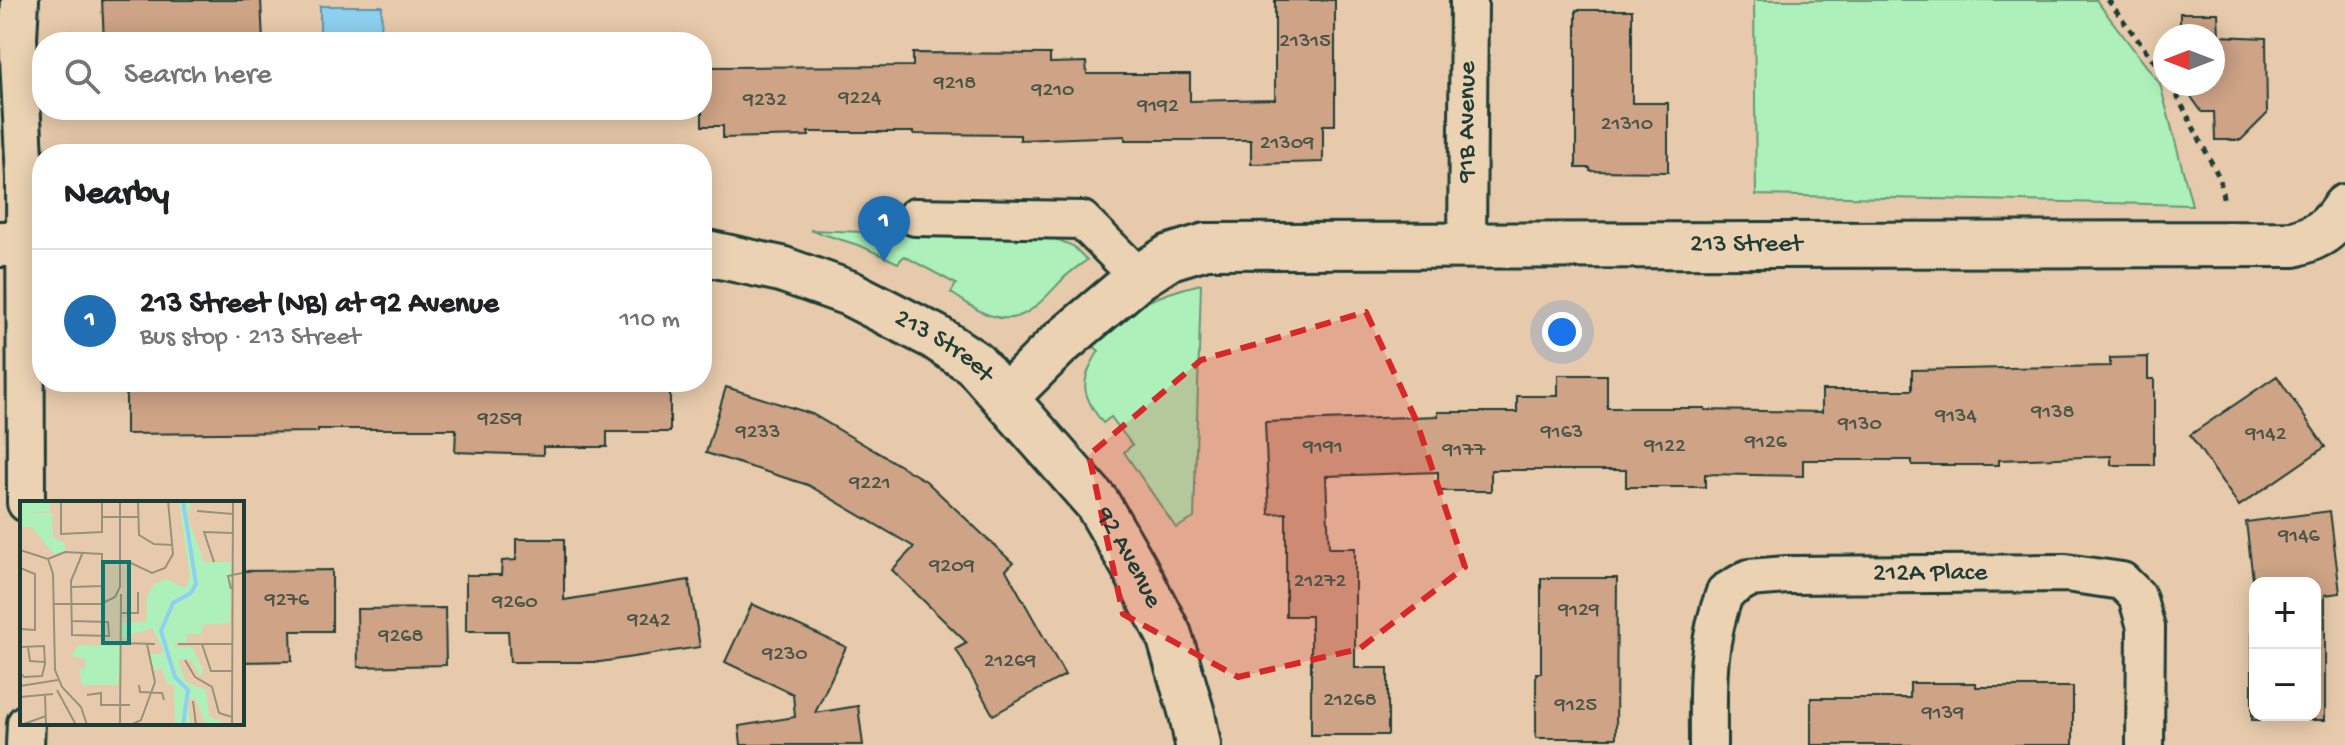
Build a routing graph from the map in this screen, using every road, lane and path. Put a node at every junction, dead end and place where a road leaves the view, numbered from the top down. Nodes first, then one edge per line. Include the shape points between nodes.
1 (20, 0) edge
2 (1469, 0) edge
3 (2108, 0) edge
4 (2153, 60) edge
5 (2177, 96) edge
6 (2345, 207) edge
7 (915, 217) dead end
8 (2225, 242) junction
9 (22, 244) edge
10 (1467, 244) junction
11 (712, 254) edge
12 (1139, 277) junction
13 (1006, 397) junction
14 (26, 501) edge
15 (26, 725) edge
16 (25, 745) edge
17 (1198, 745) edge
18 (1708, 745) edge
19 (2145, 745) edge

1 - 9 street
2 - 10 street, 91B Avenue
3 - 4 path
5 - 8 path via 2220,179
6 - 8 street, 213 Street via 2315,238 2294,244
7 - 12 street via 1082,220
8 - 10 street, 213 Street
9 - 14 street
10 - 12 street, 213 Street via 1206,246 1170,257
11 - 13 street, 213 Street via 781,269 849,293 935,337 974,363
12 - 13 street, 213 Street
13 - 17 street, 92 Avenue via 1097,503 1134,567 1169,635
15 - 16 street
18 - 19 street, 212A Place via 1713,625 1725,592 1749,578 2066,573 2122,581 2137,596 2146,627

